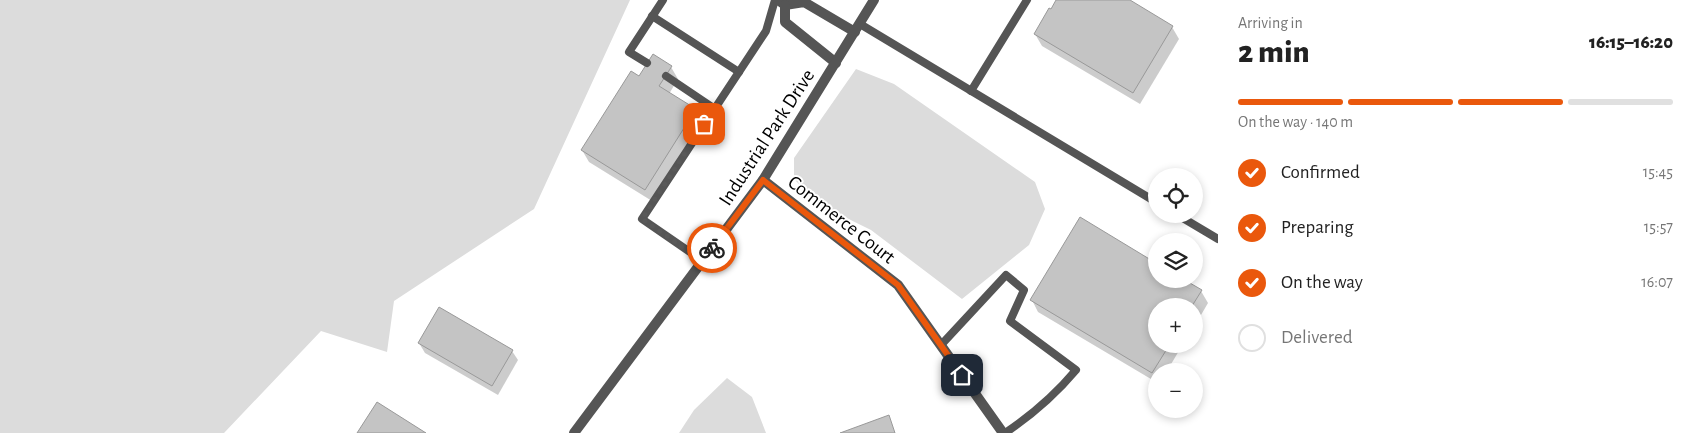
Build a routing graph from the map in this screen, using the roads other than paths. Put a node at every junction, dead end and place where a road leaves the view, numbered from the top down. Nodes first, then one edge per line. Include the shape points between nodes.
1 (663, 0) edge
2 (874, 0) edge
3 (1027, 0) edge
4 (779, 2) edge
5 (652, 16) junction
6 (857, 28) junction
7 (647, 63) dead end
8 (836, 63) junction
9 (738, 72) junction
10 (666, 76) dead end
11 (971, 91) junction
12 (714, 109) junction
13 (763, 180) junction
14 (1148, 197) edge
15 (1191, 223) edge
16 (1218, 239) edge
17 (703, 261) junction
18 (941, 345) junction
19 (574, 433) edge
20 (1004, 433) edge

1 - 5 lane
2 - 6 street, Industrial Park Drive
3 - 11 lane
4 - 6 street via 804,2
4 - 8 street via 785,22
4 - 9 lane via 766,31
5 - 7 lane via 629,52
5 - 9 lane
6 - 8 street, Industrial Park Drive
6 - 11 lane
8 - 13 street, Industrial Park Drive
9 - 12 lane
10 - 12 lane
11 - 14 lane
12 - 17 lane via 642,219
13 - 17 street, Industrial Park Drive
13 - 18 street, Commerce Court via 898,285
15 - 16 lane
17 - 19 street, Industrial Park Drive
18 - 20 street, Commerce Court
18 - 20 lane via 1006,275 1024,290 1010,321 1076,370 1058,392

